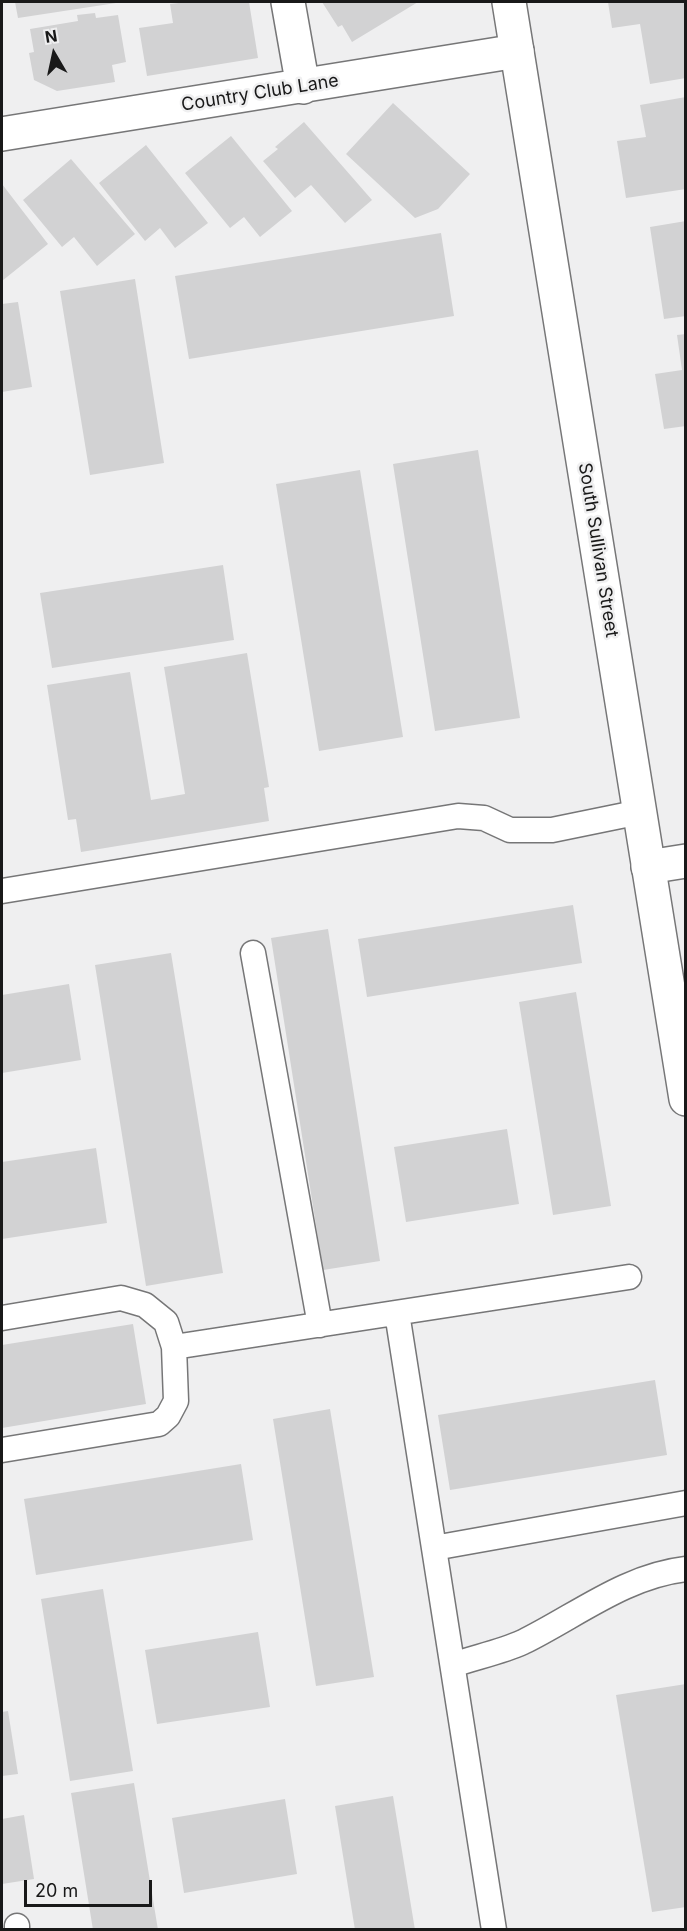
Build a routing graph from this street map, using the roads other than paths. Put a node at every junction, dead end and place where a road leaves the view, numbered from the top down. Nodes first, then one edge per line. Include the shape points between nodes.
1 (288, 2) edge
2 (509, 2) edge
3 (517, 51) junction
4 (303, 87) junction
5 (2, 134) edge
6 (640, 812) junction
7 (686, 861) edge
8 (648, 867) junction
9 (2, 891) edge
10 (254, 953) dead end
11 (686, 1099) edge
12 (629, 1277) dead end
13 (397, 1313) junction
14 (2, 1318) edge
15 (320, 1325) junction
16 (174, 1347) junction
17 (2, 1450) edge
18 (686, 1503) edge
19 (434, 1548) junction
20 (686, 1569) edge
21 (453, 1665) junction
22 (494, 1929) edge

1 - 4 street
2 - 3 street, South Sullivan Street
3 - 4 street, Country Club Lane
3 - 6 street, South Sullivan Street
4 - 5 street, Country Club Lane
6 - 8 street, South Sullivan Street
6 - 9 lane via 552,830 510,830 484,818 458,816
7 - 8 street
8 - 11 street, South Sullivan Street
10 - 15 lane
12 - 13 lane
13 - 15 lane
13 - 19 lane
14 - 16 lane via 121,1298 145,1305 166,1322
15 - 16 lane
16 - 17 lane via 176,1401 159,1424
18 - 19 lane
19 - 21 lane
20 - 21 lane via 665,1571 602,1597 521,1642
21 - 22 lane

